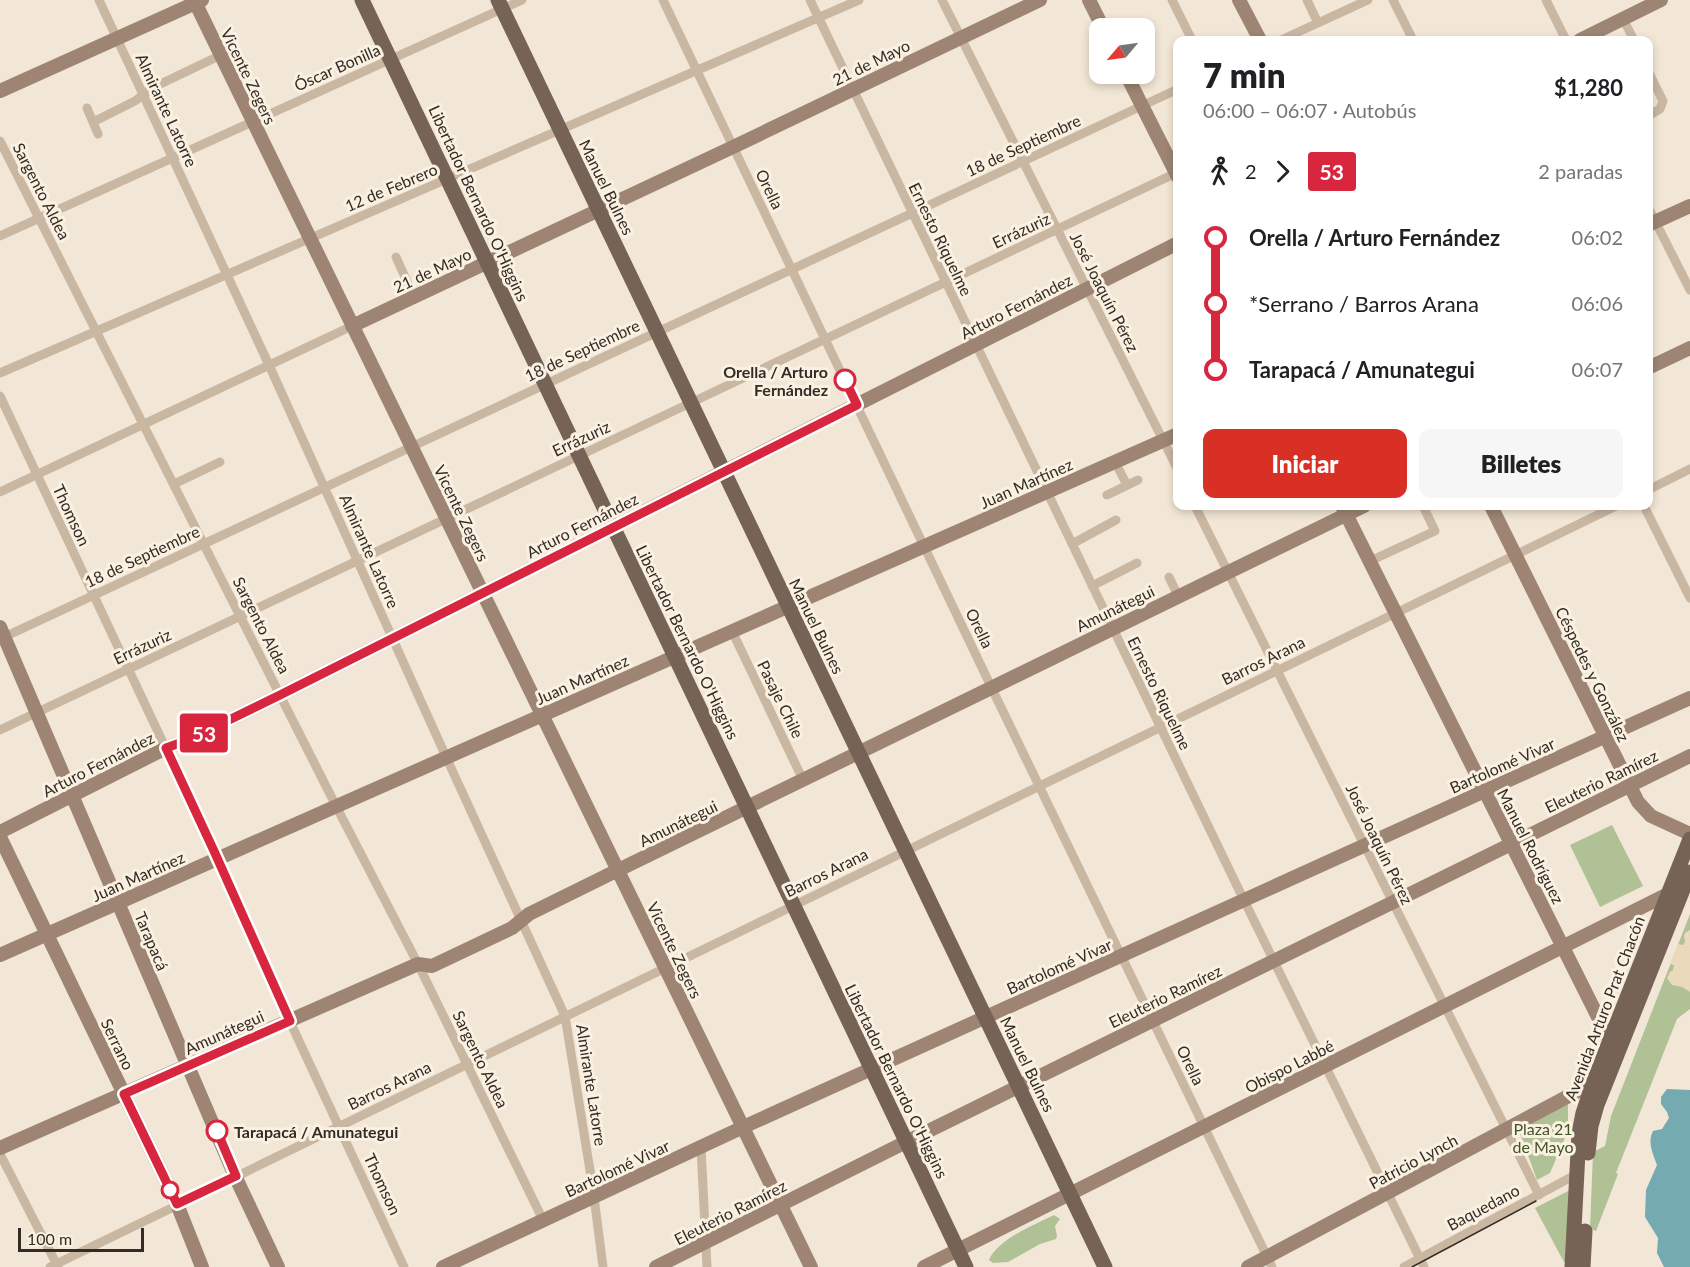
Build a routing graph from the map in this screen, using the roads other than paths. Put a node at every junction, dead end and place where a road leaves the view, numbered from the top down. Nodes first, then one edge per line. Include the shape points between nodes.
1 (99, 0) edge
2 (362, 0) edge
3 (522, 0) edge
4 (663, 0) edge
5 (810, 0) edge
6 (859, 0) edge
7 (942, 0) edge
8 (1040, 0) edge
9 (1089, 0) edge
10 (1172, 0) edge
11 (1239, 0) edge
12 (1307, 0) edge
13 (1368, 0) edge
14 (1393, 0) edge
15 (1546, 0) edge
16 (1661, 0) edge
17 (197, 1) edge
18 (500, 4) edge
19 (818, 18) junction
20 (1098, 18) edge
21 (1623, 19) junction
22 (1318, 23) junction
23 (1190, 36) edge
24 (1258, 36) edge
25 (1290, 36) edge
26 (1411, 36) edge
27 (1564, 36) edge
28 (1588, 36) edge
29 (1632, 36) edge
30 (117, 38) junction
31 (961, 38) junction
32 (221, 55) junction
33 (390, 60) junction
34 (697, 71) junction
35 (1653, 81) edge
36 (1131, 84) edge
37 (852, 89) junction
38 (0, 91) edge
39 (1173, 91) edge
40 (144, 95) junction
41 (1142, 106) junction
42 (87, 108) dead end
43 (1653, 113) edge
44 (93, 122) junction
45 (253, 122) junction
46 (560, 130) junction
47 (98, 134) dead end
48 (0, 141) edge
49 (733, 147) junction
50 (173, 158) junction
51 (1023, 161) junction
52 (1173, 167) edge
53 (1173, 177) edge
54 (447, 179) junction
55 (1690, 206) edge
56 (598, 210) junction
57 (912, 213) junction
58 (39, 218) junction
59 (1653, 223) edge
60 (1653, 225) edge
61 (1057, 230) junction
62 (0, 236) edge
63 (310, 239) junction
64 (1173, 246) edge
65 (396, 257) dead end
66 (487, 262) junction
67 (792, 269) junction
68 (227, 275) junction
69 (946, 282) junction
70 (1087, 289) junction
71 (1690, 290) edge
72 (414, 297) junction
73 (352, 326) junction
74 (97, 331) junction
75 (657, 332) junction
76 (825, 339) junction
77 (976, 345) junction
78 (1690, 348) edge
79 (269, 365) junction
80 (1653, 366) edge
81 (0, 374) edge
82 (545, 384) junction
83 (0, 396) edge
84 (691, 403) junction
85 (857, 405) junction
86 (144, 424) junction
87 (1173, 436) edge
88 (1163, 440) junction
89 (411, 447) junction
90 (579, 456) junction
91 (1173, 460) edge
92 (220, 462) dead end
93 (1115, 462) junction
94 (1690, 469) edge
95 (724, 472) junction
96 (37, 475) junction
97 (1138, 480) dead end
98 (174, 484) junction
99 (1127, 485) junction
100 (325, 487) junction
101 (1653, 488) edge
102 (0, 492) edge
103 (1047, 492) junction
104 (1107, 495) dead end
105 (1197, 510) edge
106 (1344, 510) edge
107 (1425, 510) edge
108 (1493, 510) edge
109 (1608, 510) edge
110 (1646, 510) edge
111 (446, 519) junction
112 (1116, 520) dead end
113 (613, 528) junction
114 (204, 543) junction
115 (1072, 544) junction
116 (924, 546) junction
117 (1515, 554) junction
118 (358, 561) junction
119 (1370, 561) junction
120 (1137, 563) dead end
121 (1228, 572) junction
122 (1169, 577) dead end
123 (1092, 586) junction
124 (483, 593) junction
125 (94, 595) junction
126 (1178, 596) junction
127 (1690, 598) edge
128 (788, 606) junction
129 (1395, 612) junction
130 (241, 616) junction
131 (1112, 628) junction
132 (732, 631) junction
133 (2, 634) edge
134 (393, 638) junction
135 (675, 656) junction
136 (129, 669) junction
137 (1277, 670) junction
138 (991, 687) junction
139 (280, 695) junction
140 (1690, 698) edge
141 (37, 713) junction
142 (542, 715) junction
143 (1160, 727) junction
144 (0, 730) edge
145 (1606, 736) junction
146 (166, 748) junction
147 (858, 753) junction
148 (1690, 756) edge
149 (447, 758) junction
150 (803, 780) junction
151 (1039, 786) junction
152 (1630, 786) junction
153 (1485, 791) junction
154 (72, 796) junction
155 (336, 806) junction
156 (747, 808) junction
157 (0, 832) edge
158 (0, 837) edge
159 (1690, 837) edge
160 (1511, 844) junction
161 (1364, 846) junction
162 (905, 850) junction
163 (218, 859) junction
164 (618, 870) junction
165 (1690, 872) edge
166 (1668, 894) junction
167 (1244, 900) junction
168 (118, 903) junction
169 (1393, 903) junction
170 (793, 905) junction
171 (521, 920) junction
172 (47, 934) junction
173 (1563, 947) junction
174 (0, 955) edge
175 (1121, 956) junction
176 (1274, 961) junction
177 (418, 964) junction
178 (665, 967) junction
179 (1444, 1006) junction
180 (566, 1016) junction
181 (985, 1018) junction
182 (290, 1021) junction
183 (1153, 1021) junction
184 (1610, 1041) junction
185 (467, 1064) junction
186 (188, 1066) junction
187 (1325, 1066) junction
188 (872, 1069) junction
189 (1593, 1083) junction
190 (1018, 1087) junction
191 (124, 1094) junction
192 (339, 1126) junction
193 (1204, 1127) junction
194 (743, 1128) junction
195 (1506, 1130) junction
196 (906, 1142) junction
197 (701, 1147) junction
198 (0, 1148) edge
199 (0, 1154) edge
200 (1577, 1174) junction
201 (236, 1176) junction
202 (1387, 1193) junction
203 (1070, 1195) junction
204 (1539, 1195) junction
205 (594, 1197) junction
206 (177, 1204) junction
207 (780, 1204) junction
208 (543, 1221) junction
209 (706, 1241) junction
210 (958, 1250) junction
211 (1269, 1262) edge
212 (1422, 1263) edge
213 (54, 1266) edge
214 (202, 1267) edge
215 (278, 1267) edge
216 (404, 1267) edge
217 (443, 1267) edge
218 (603, 1267) edge
219 (656, 1267) edge
220 (707, 1267) edge
221 (811, 1267) edge
222 (924, 1267) edge
223 (966, 1267) edge
224 (1105, 1267) edge
225 (1248, 1267) edge
226 (1404, 1267) edge
227 (1572, 1267) edge
228 (1583, 1267) edge

1 - 30 street, Almirante Latorre
2 - 33 main road, Libertador Bernardo O'Higgins
3 - 18 street, Óscar Bonilla
4 - 34 street, Orella
5 - 19 street, Ernesto Riquelme
6 - 19 street, 12 de Febrero
7 - 31 street, José Joaquín Pérez
8 - 31 street, 21 de Mayo
9 - 20 street
10 - 23 street
11 - 24 street
12 - 22 street
13 - 22 street
14 - 26 street
15 - 27 street
16 - 21 street
17 - 30 street
17 - 32 street, Vicente Zegers
18 - 33 street, Óscar Bonilla
18 - 46 main road, Manuel Bulnes
19 - 34 street, 12 de Febrero
19 - 37 street, Ernesto Riquelme
21 - 28 street
21 - 29 street
22 - 25 street
30 - 38 street
30 - 40 street, Almirante Latorre
31 - 37 street, 21 de Mayo
31 - 51 street, José Joaquín Pérez
32 - 40 street
32 - 45 street, Vicente Zegers
33 - 45 street, Óscar Bonilla
33 - 54 main road, Libertador Bernardo O'Higgins
34 - 46 street, 12 de Febrero
34 - 49 street, Orella
35 - 43 street via 1663,101
36 - 41 street
37 - 49 street, 21 de Mayo
37 - 57 street, Ernesto Riquelme
39 - 41 street, 18 de Septiembre
40 - 44 street
40 - 50 street, Almirante Latorre
41 - 51 street, 18 de Septiembre
41 - 52 street
42 - 44 street
44 - 47 street
45 - 50 street, Óscar Bonilla
45 - 63 street, Vicente Zegers
46 - 54 street, 12 de Febrero
46 - 56 main road, Manuel Bulnes
48 - 58 street, Sargento Aldea
49 - 56 street, 21 de Mayo
49 - 67 street, Orella
50 - 58 street, Óscar Bonilla
50 - 68 street, Almirante Latorre
51 - 57 street, 18 de Septiembre
51 - 61 street, José Joaquín Pérez
53 - 61 street, Errázuriz
54 - 63 street, 12 de Febrero
54 - 66 main road, Libertador Bernardo O'Higgins
55 - 59 street
56 - 66 street, 21 de Mayo
56 - 75 main road, Manuel Bulnes
57 - 67 street, 18 de Septiembre
57 - 69 street, Ernesto Riquelme
58 - 62 street, Óscar Bonilla
58 - 74 street, Sargento Aldea
60 - 71 street
61 - 69 street, Errázuriz
61 - 70 street, José Joaquín Pérez
63 - 68 street, 12 de Febrero
63 - 73 street, Vicente Zegers
64 - 70 street, Arturo Fernández
65 - 72 street
66 - 72 street, 21 de Mayo
66 - 82 main road, Libertador Bernardo O'Higgins
67 - 75 street, 18 de Septiembre
67 - 76 street, Orella
68 - 74 street, 12 de Febrero
68 - 79 street, Almirante Latorre
69 - 76 street, Errázuriz
69 - 77 street, Ernesto Riquelme
70 - 77 street, Arturo Fernández
70 - 88 street, José Joaquín Pérez
72 - 73 street, 21 de Mayo
73 - 79 street, 21 de Mayo
73 - 89 street, Vicente Zegers
74 - 81 street, 12 de Febrero
74 - 86 street, Sargento Aldea
75 - 82 street, 18 de Septiembre
75 - 84 main road, Manuel Bulnes
76 - 84 street, Errázuriz
76 - 85 street, Orella
77 - 85 street, Arturo Fernández
77 - 103 street, Ernesto Riquelme
78 - 80 street
79 - 86 street, 21 de Mayo
79 - 100 street, Almirante Latorre
82 - 89 street, 18 de Septiembre
82 - 90 main road, Libertador Bernardo O'Higgins
83 - 96 street, Thomson
84 - 90 street, Errázuriz
84 - 95 main road, Manuel Bulnes
85 - 95 street, Arturo Fernández
85 - 116 street, Orella
86 - 96 street, 21 de Mayo
86 - 98 street, Sargento Aldea
87 - 88 street, Juan Martínez
88 - 91 street, José Joaquín Pérez
88 - 93 street, Juan Martínez
89 - 100 street, 18 de Septiembre
89 - 111 street, Vicente Zegers
90 - 111 street, Errázuriz
90 - 113 main road, Libertador Bernardo O'Higgins
92 - 98 street
93 - 99 street
93 - 103 street, Juan Martínez
94 - 101 street
95 - 113 street, Arturo Fernández
95 - 128 main road, Manuel Bulnes
96 - 102 street, 21 de Mayo
96 - 125 street, Thomson
97 - 99 street
98 - 114 street, Sargento Aldea
99 - 104 street
100 - 114 street, 18 de Septiembre
100 - 118 street, Almirante Latorre
103 - 115 street, Ernesto Riquelme
103 - 116 street, Juan Martínez
105 - 121 street, José Joaquín Pérez
106 - 119 street, Manuel Rodríguez
106 - 121 street, Amunátegui
107 - 119 street via 1435,531
108 - 117 street, Céspedes y González
109 - 117 street, Barros Arana
110 - 127 street
111 - 118 street, Errázuriz
111 - 124 street, Vicente Zegers
112 - 115 street
113 - 124 street, Arturo Fernández
113 - 135 main road, Libertador Bernardo O'Higgins
114 - 125 street, 18 de Septiembre
114 - 130 street, Sargento Aldea
115 - 123 street, Ernesto Riquelme
116 - 128 street, Juan Martínez
116 - 138 street, Orella
117 - 129 street, Barros Arana
117 - 145 street, Céspedes y González
118 - 130 street, Errázuriz
118 - 134 street, Almirante Latorre
119 - 129 street, Manuel Rodríguez
120 - 123 street
121 - 126 street, Amunátegui
121 - 137 street, José Joaquín Pérez
122 - 126 street
123 - 131 street, Ernesto Riquelme
124 - 134 street, Arturo Fernández
124 - 142 street, Vicente Zegers
125 - 133 street, 18 de Septiembre
125 - 136 street, Thomson
126 - 131 street, Amunátegui
128 - 132 street, Juan Martínez
128 - 147 main road, Manuel Bulnes
129 - 137 street, Barros Arana
129 - 153 street, Manuel Rodríguez
130 - 136 street, Errázuriz
130 - 139 street, Sargento Aldea
131 - 138 street, Amunátegui
131 - 143 street, Ernesto Riquelme
132 - 135 street, Juan Martínez
132 - 150 street, Pasaje Chile
133 - 141 street, Tarapacá
134 - 139 street, Arturo Fernández
134 - 149 street, Almirante Latorre
135 - 142 street, Juan Martínez
135 - 156 main road, Libertador Bernardo O'Higgins
136 - 141 street, Errázuriz
136 - 146 street, Thomson
137 - 143 street, Barros Arana
137 - 161 street, José Joaquín Pérez
138 - 147 street, Amunátegui
138 - 151 street, Orella
139 - 146 street, Arturo Fernández
139 - 155 street, Sargento Aldea
140 - 145 street, Bartolomé Vivar
141 - 144 street, Errázuriz
141 - 154 street, Tarapacá
142 - 149 street, Juan Martínez
142 - 164 street, Vicente Zegers
143 - 151 street, Barros Arana
143 - 167 street, Ernesto Riquelme
145 - 152 street, Céspedes y González
145 - 153 street, Bartolomé Vivar
146 - 154 street, Arturo Fernández
146 - 163 street, Thomson
147 - 150 street, Amunátegui
147 - 162 main road, Manuel Bulnes
148 - 152 street, Eleuterio Ramírez
149 - 155 street, Juan Martínez
149 - 171 street, Almirante Latorre
150 - 156 street, Amunátegui
151 - 162 street, Barros Arana
151 - 175 street, Orella
152 - 159 street, Céspedes y González via 1651,816
152 - 160 street, Eleuterio Ramírez
153 - 160 street, Manuel Rodríguez
153 - 161 street, Bartolomé Vivar
154 - 157 street, Arturo Fernández
154 - 168 street, Tarapacá
155 - 163 street, Juan Martínez
155 - 177 street, Sargento Aldea
156 - 164 street, Amunátegui
156 - 170 main road, Libertador Bernardo O'Higgins
158 - 172 street, Serrano
159 - 166 main road, Avenida Arturo Prat Chacón
160 - 169 street, Eleuterio Ramírez
160 - 173 street, Manuel Rodríguez
161 - 167 street, Bartolomé Vivar
161 - 169 street, José Joaquín Pérez
162 - 170 street, Barros Arana
162 - 181 main road, Manuel Bulnes
163 - 168 street, Juan Martínez
163 - 182 street, Thomson
164 - 171 street, Amunátegui
164 - 178 street, Vicente Zegers
165 - 228 main road, Avenida Arturo Prat Chacón via 1594,1115 1588,1148
166 - 173 street, Obispo Labbé
166 - 184 main road, Avenida Arturo Prat Chacón
167 - 175 street, Bartolomé Vivar
167 - 176 street, Ernesto Riquelme
168 - 172 street, Juan Martínez
168 - 186 street, Tarapacá
169 - 176 street, Eleuterio Ramírez
169 - 179 street, José Joaquín Pérez
170 - 178 street, Barros Arana
170 - 188 main road, Libertador Bernardo O'Higgins
171 - 177 street, Amunátegui via 432,966
171 - 180 street, Almirante Latorre
172 - 174 street, Juan Martínez
172 - 191 street, Serrano
173 - 179 street, Obispo Labbé
173 - 184 street, Manuel Rodríguez
175 - 181 street, Bartolomé Vivar
175 - 183 street, Orella
176 - 183 street, Eleuterio Ramírez
176 - 187 street, Ernesto Riquelme
177 - 182 street, Amunátegui
177 - 185 street, Sargento Aldea
178 - 180 street, Barros Arana
178 - 194 street, Vicente Zegers
179 - 187 street, Obispo Labbé
179 - 195 street, José Joaquín Pérez
180 - 185 street, Barros Arana
180 - 205 street, Almirante Latorre
181 - 188 street, Bartolomé Vivar
181 - 190 main road, Manuel Bulnes
182 - 186 street, Amunátegui
182 - 192 street, Thomson
183 - 190 street, Eleuterio Ramírez
183 - 193 street, Orella
184 - 189 main road, Avenida Arturo Prat Chacón
185 - 192 street, Barros Arana
185 - 208 street, Sargento Aldea
186 - 191 street, Amunátegui
186 - 201 street, Tarapacá
187 - 193 street, Obispo Labbé
187 - 202 street, Ernesto Riquelme
188 - 194 street, Bartolomé Vivar
188 - 196 main road, Libertador Bernardo O'Higgins
189 - 195 street, Patricio Lynch
189 - 200 main road, Avenida Arturo Prat Chacón via 1581,1122
190 - 196 street, Eleuterio Ramírez
190 - 203 main road, Manuel Bulnes
191 - 198 street, Amunátegui
191 - 206 street, Serrano
192 - 201 street, Barros Arana
192 - 216 street, Thomson
193 - 203 street, Obispo Labbé
193 - 211 street, Orella
194 - 197 street, Bartolomé Vivar
194 - 207 street, Vicente Zegers
195 - 202 street, Patricio Lynch
195 - 204 street, José Joaquín Pérez
196 - 207 street, Eleuterio Ramírez
196 - 210 main road, Libertador Bernardo O'Higgins
197 - 205 street, Bartolomé Vivar
197 - 209 street
199 - 213 street
200 - 204 street, Baquedano
200 - 227 main road, Avenida Arturo Prat Chacón
201 - 206 street, Barros Arana
201 - 215 street, Tarapacá
202 - 211 street, Patricio Lynch
202 - 212 street, Ernesto Riquelme
203 - 210 street, Obispo Labbé
203 - 224 main road, Manuel Bulnes
204 - 212 street, Baquedano
205 - 208 street, Bartolomé Vivar
205 - 218 street, Almirante Latorre
206 - 213 street, Barros Arana
206 - 214 street, Serrano
207 - 209 street, Eleuterio Ramírez
207 - 221 street, Vicente Zegers
208 - 217 street, Bartolomé Vivar
209 - 219 street, Eleuterio Ramírez
209 - 220 street
210 - 222 street, Obispo Labbé
210 - 223 main road, Libertador Bernardo O'Higgins
211 - 225 street, Patricio Lynch
212 - 226 street, Baquedano

